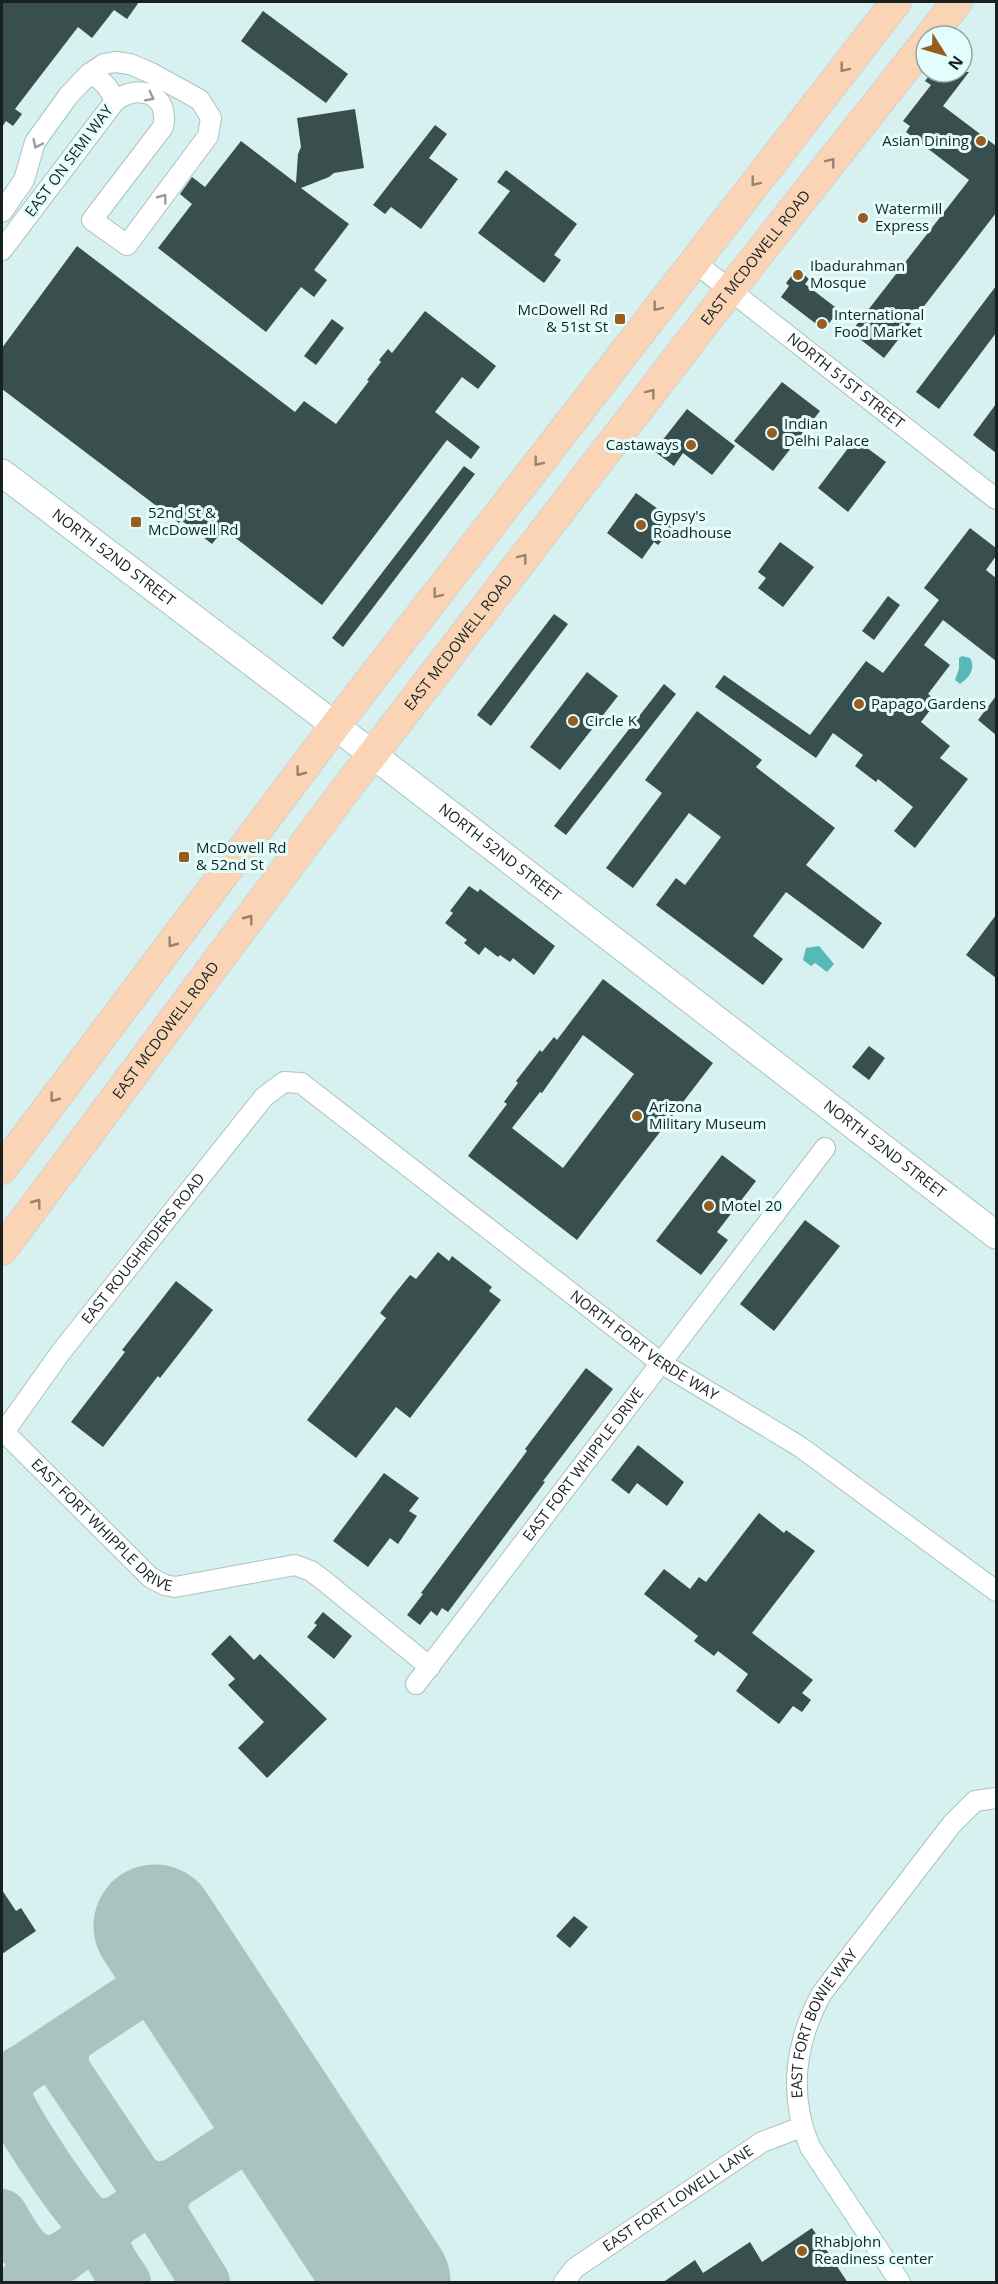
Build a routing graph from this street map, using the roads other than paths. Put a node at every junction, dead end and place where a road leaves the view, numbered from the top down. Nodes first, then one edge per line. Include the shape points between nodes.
1 (896, 2) edge
2 (957, 2) edge
3 (940, 24) edge
4 (914, 57) edge
5 (89, 74) junction
6 (115, 101) junction
7 (817, 103) junction
8 (855, 132) junction
9 (2, 212) edge
10 (2, 250) edge
11 (693, 261) junction
12 (730, 290) junction
13 (2, 473) edge
14 (996, 499) edge
15 (335, 726) junction
16 (372, 755) junction
17 (301, 1083) joint
18 (825, 1148) dead end
19 (2, 1169) edge
20 (996, 1235) edge
21 (2, 1250) edge
22 (661, 1363) junction
23 (3, 1434) edge
24 (996, 1591) edge
25 (430, 1667) junction
26 (416, 1684) dead end
27 (996, 1798) edge
28 (801, 2127) junction
29 (564, 2283) edge
30 (900, 2283) edge

1 -> 7 main road
2 - 3 main road
4 - 8 main road, EAST MCDOWELL ROAD
5 - 6 street, EAST ON SEMI WAY via 97,76
6 -> 5 street, EAST ON SEMI WAY via 125,94 142,92 159,101 165,116 163,128 92,220 127,244 208,136 211,118 200,100 130,64 104,64
5 -> 9 street, EAST ON SEMI WAY via 35,142 24,180
6 - 10 street, EAST ON SEMI WAY
7 - 8 main road
7 -> 11 main road
12 -> 8 main road, EAST MCDOWELL ROAD
11 - 12 street, NORTH 51ST STREET
11 -> 15 main road
12 - 14 street, NORTH 51ST STREET
16 -> 12 main road, EAST MCDOWELL ROAD
13 - 15 main road, NORTH 52ND STREET
15 - 16 main road, NORTH 52ND STREET
15 -> 19 main road
16 - 20 main road, NORTH 52ND STREET
21 -> 16 main road, EAST MCDOWELL ROAD
17 - 22 street, NORTH FORT VERDE WAY
17 - 23 street, EAST ROUGHRIDERS ROAD via 285,1082 264,1097 61,1352
18 - 22 street, EAST FORT WHIPPLE DRIVE
22 - 24 street, NORTH FORT VERDE WAY via 799,1446
22 - 25 street, EAST FORT WHIPPLE DRIVE
23 - 25 street, EAST FORT WHIPPLE DRIVE via 152,1578 175,1587 295,1565 323,1580
25 - 26 street, EAST FORT WHIPPLE DRIVE
27 - 28 street, EAST FORT BOWIE WAY via 975,1801 952,1824 822,1993 800,2048 796,2074
28 - 29 street, EAST FORT LOWELL LANE via 762,2142 575,2268
28 - 30 street, EAST FORT BOWIE WAY

